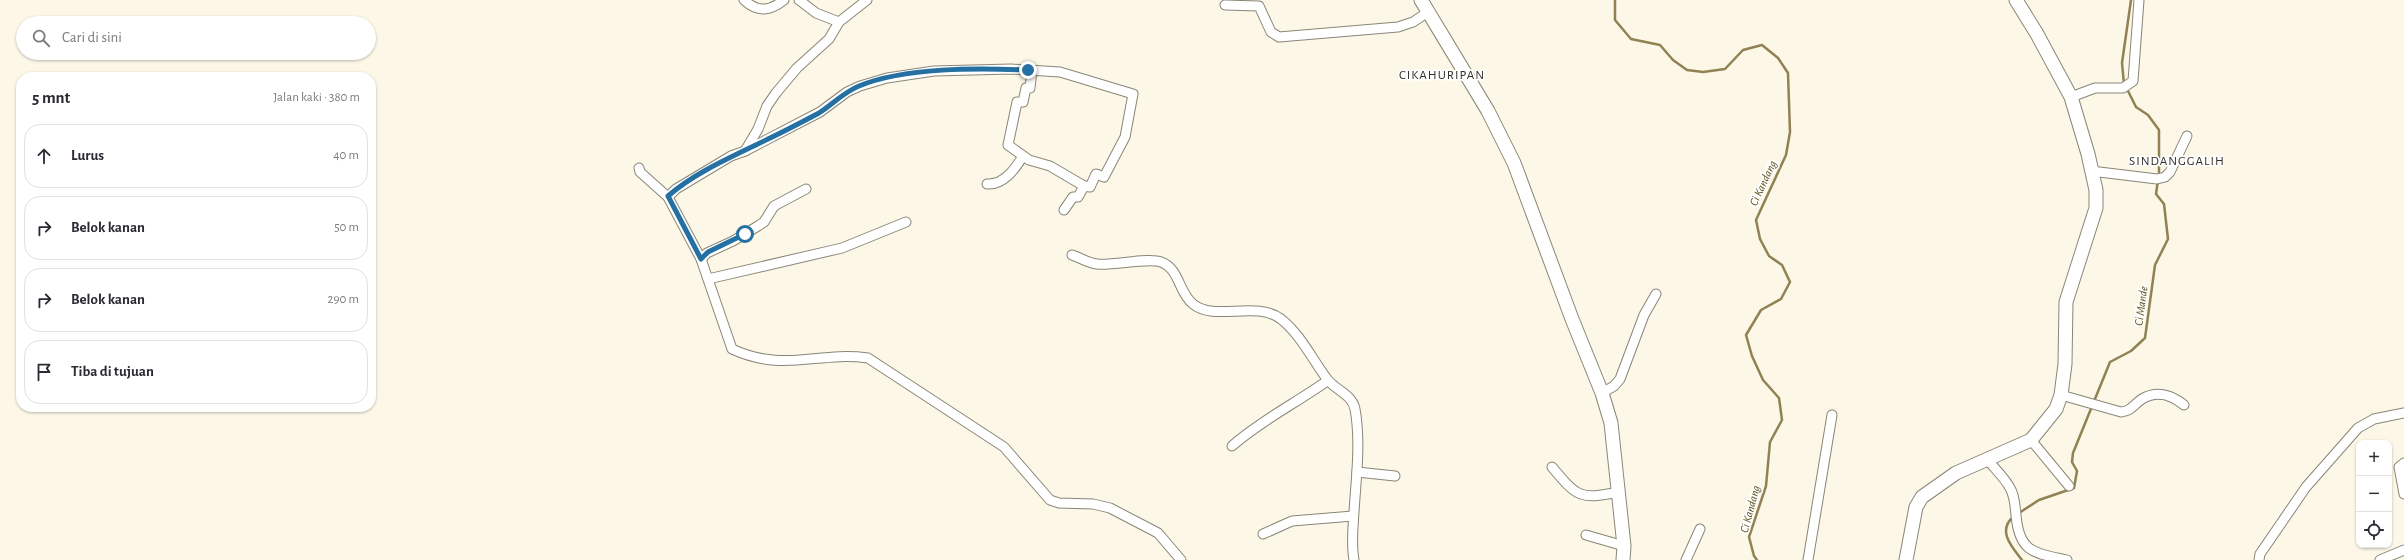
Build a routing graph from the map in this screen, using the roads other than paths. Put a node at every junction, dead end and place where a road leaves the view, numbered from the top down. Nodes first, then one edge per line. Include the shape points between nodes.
1 (744, 0) edge
2 (784, 0) edge
3 (798, 0) edge
4 (867, 0) edge
5 (1421, 0) edge
6 (2016, 0) edge
7 (2140, 0) edge
8 (1225, 5) dead end
9 (1428, 12) junction
10 (838, 22) junction
11 (1032, 70) junction
12 (2071, 97) junction
13 (2187, 136) dead end
14 (745, 151) junction
15 (1023, 156) junction
16 (639, 168) dead end
17 (2092, 171) junction
18 (987, 184) dead end
19 (1084, 186) junction
20 (806, 189) dead end
21 (668, 196) junction
22 (1064, 210) dead end
23 (906, 222) dead end
24 (1072, 255) dead end
25 (701, 259) junction
26 (708, 279) junction
27 (1656, 294) dead end
28 (1328, 381) junction
29 (1602, 393) junction
30 (2061, 395) junction
31 (2184, 405) dead end
32 (2404, 413) edge
33 (1832, 415) dead end
34 (2031, 440) junction
35 (1232, 446) dead end
36 (1987, 459) junction
37 (2404, 463) edge
38 (1552, 467) dead end
39 (1357, 472) junction
40 (1395, 476) dead end
41 (2069, 486) dead end
42 (1618, 492) junction
43 (2404, 494) edge
44 (1354, 516) junction
45 (1700, 529) dead end
46 (1263, 534) dead end
47 (1586, 535) dead end
48 (1624, 546) junction
49 (2404, 550) edge
50 (2051, 558) edge
51 (1181, 560) edge
52 (1354, 560) edge
53 (1623, 560) edge
54 (1686, 560) edge
55 (1808, 560) edge
56 (1906, 560) edge
57 (2067, 560) edge
58 (2259, 560) edge
59 (2380, 560) edge

1 - 2 street via 756,9 766,10
3 - 10 street via 816,13
4 - 10 street
5 - 9 main road
6 - 12 main road
7 - 12 street via 2135,75 2125,86 2095,88
8 - 9 street via 1259,6 1271,32 1279,37 1398,27 1413,22
9 - 29 main road via 1488,111 1514,163
10 - 14 street via 828,39 797,68 776,93
11 - 14 street via 934,71 874,81 847,92 820,112
11 - 15 street via 1030,88 1026,88 1023,102 1017,102 1008,145
11 - 19 street via 1060,72 1133,94 1125,137 1104,177 1096,174 1090,187
12 - 17 main road
13 - 17 street via 2170,172 2160,178
14 - 21 street via 731,156
15 - 18 street via 1004,180
15 - 19 street via 1050,166
16 - 21 street via 640,172
17 - 30 main road via 2097,200 2066,302 2065,364
19 - 22 street
20 - 25 street via 774,206 764,222 733,241 708,252
21 - 25 street
23 - 26 street via 842,248
24 - 28 street via 1098,264 1159,261 1169,266 1182,291 1192,304 1198,307 1211,310 1249,310 1273,315 1296,334
25 - 26 street
26 - 51 street via 732,349 747,356 773,362 853,356 868,358 1004,447 1050,500 1110,508 1158,533
27 - 29 street via 1644,315 1620,378 1614,386
28 - 35 street via 1289,408 1247,432
28 - 39 street via 1347,395 1355,407
29 - 42 main road via 1611,423
30 - 31 street via 2124,411 2155,394 2168,395
30 - 34 main road via 2056,409
32 - 58 street via 2374,419 2358,428 2306,487 2260,554
33 - 55 street
34 - 36 main road
34 - 41 street
36 - 50 street via 2011,489 2018,531 2024,545 2030,551
36 - 56 main road via 1956,473 1922,498 1916,507
37 - 43 street via 2398,469
38 - 42 street via 1570,488 1587,497
39 - 40 street
39 - 44 street
42 - 48 main road
44 - 46 street via 1292,521
44 - 52 street
45 - 54 street
47 - 48 street
48 - 53 main road
49 - 59 street
50 - 57 street

